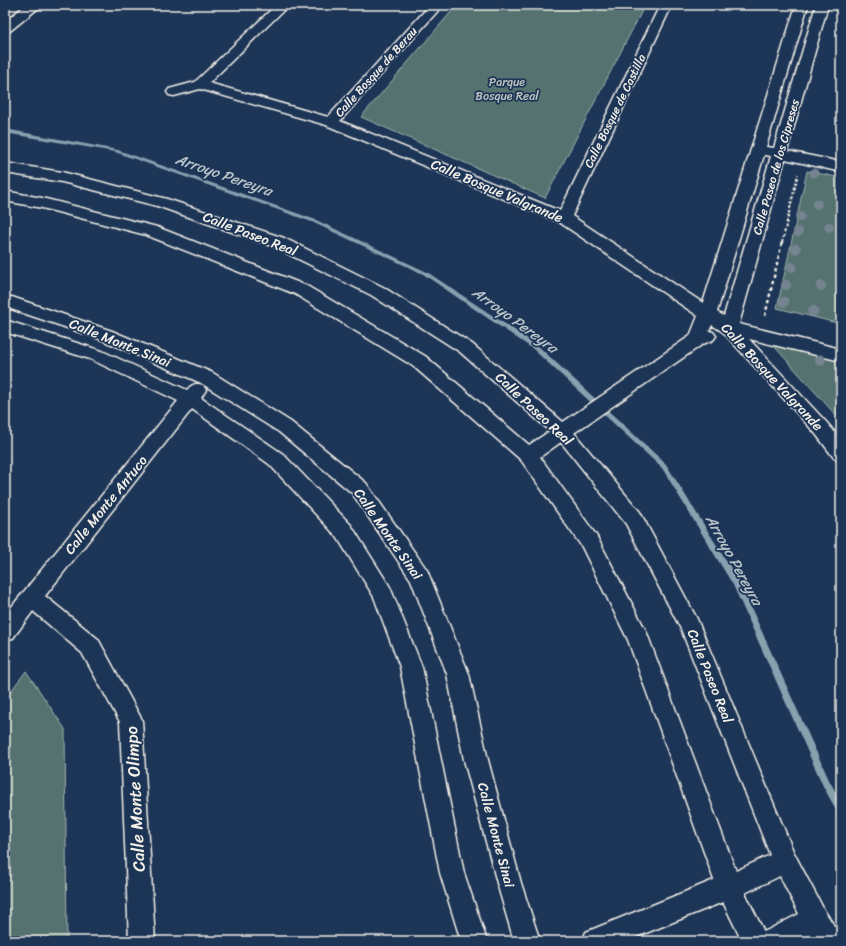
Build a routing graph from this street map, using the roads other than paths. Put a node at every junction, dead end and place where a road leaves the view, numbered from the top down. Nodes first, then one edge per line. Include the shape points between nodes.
1 (35, 5) edge
2 (283, 5) edge
3 (437, 5) edge
4 (666, 5) edge
5 (802, 5) edge
6 (822, 5) edge
7 (5, 28) edge
8 (200, 84) junction
9 (174, 92) dead end
10 (331, 122) junction
11 (758, 149) junction
12 (779, 154) junction
13 (841, 167) edge
14 (5, 168) edge
15 (62, 177) junction
16 (5, 196) edge
17 (42, 202) junction
18 (564, 218) junction
19 (7, 306) edge
20 (708, 313) junction
21 (5, 326) edge
22 (729, 328) junction
23 (697, 340) junction
24 (841, 355) edge
25 (207, 378) junction
26 (190, 399) junction
27 (566, 429) junction
28 (841, 453) edge
29 (528, 455) junction
30 (32, 597) junction
31 (5, 631) edge
32 (785, 861) junction
33 (729, 886) junction
34 (815, 919) junction
35 (142, 941) edge
36 (474, 941) edge
37 (527, 941) edge
38 (595, 941) edge
39 (755, 941) edge
40 (772, 941) edge
41 (829, 941) edge

1 - 7 street
2 - 8 street
3 - 10 street, Calle Bosque de Berau
4 - 18 street, Calle Bosque de Castilla
5 - 11 street, Calle Paseo de los Cipreses
6 - 12 street, Calle Paseo de los Cipreses
8 - 9 street
8 - 10 street, Calle Bosque Valgrande
10 - 18 street, Calle Bosque Valgrande
11 - 12 street
11 - 20 street, Calle Paseo de los Cipreses
12 - 13 street
12 - 22 street, Calle Paseo de los Cipreses
14 - 15 street, Calle Paseo Real
15 - 17 street
15 - 27 street, Calle Paseo Real via 162,202 278,242 377,291 466,348
16 - 17 street
17 - 29 street via 151,231 301,290 419,361
18 - 20 street, Calle Bosque Valgrande
19 - 25 street, Calle Monte Sinai via 106,335
20 - 22 street, Calle Bosque Valgrande
20 - 23 street, Calle Paseo de los Cipreses
21 - 26 street, Calle Monte Sinai via 96,355
22 - 23 street
22 - 24 street
22 - 28 street, Calle Bosque Valgrande
23 - 27 street
25 - 26 street, Calle Monte Antuco
25 - 37 street, Calle Monte Sinai via 285,427 359,488 420,576 458,674 476,760
26 - 30 street, Calle Monte Antuco
26 - 36 street, Calle Monte Sinai via 276,459 344,531 383,593 410,667 452,873
27 - 29 street
27 - 32 street, Calle Paseo Real via 633,518 690,626
29 - 33 street via 589,541 638,638
30 - 31 street, Calle Monte Antuco
30 - 35 street, Calle Monte Olimpo via 90,646 132,720
32 - 33 street
32 - 34 street, Calle Paseo Real
33 - 38 street
33 - 39 street
34 - 40 street
34 - 41 street, Calle Paseo Real

